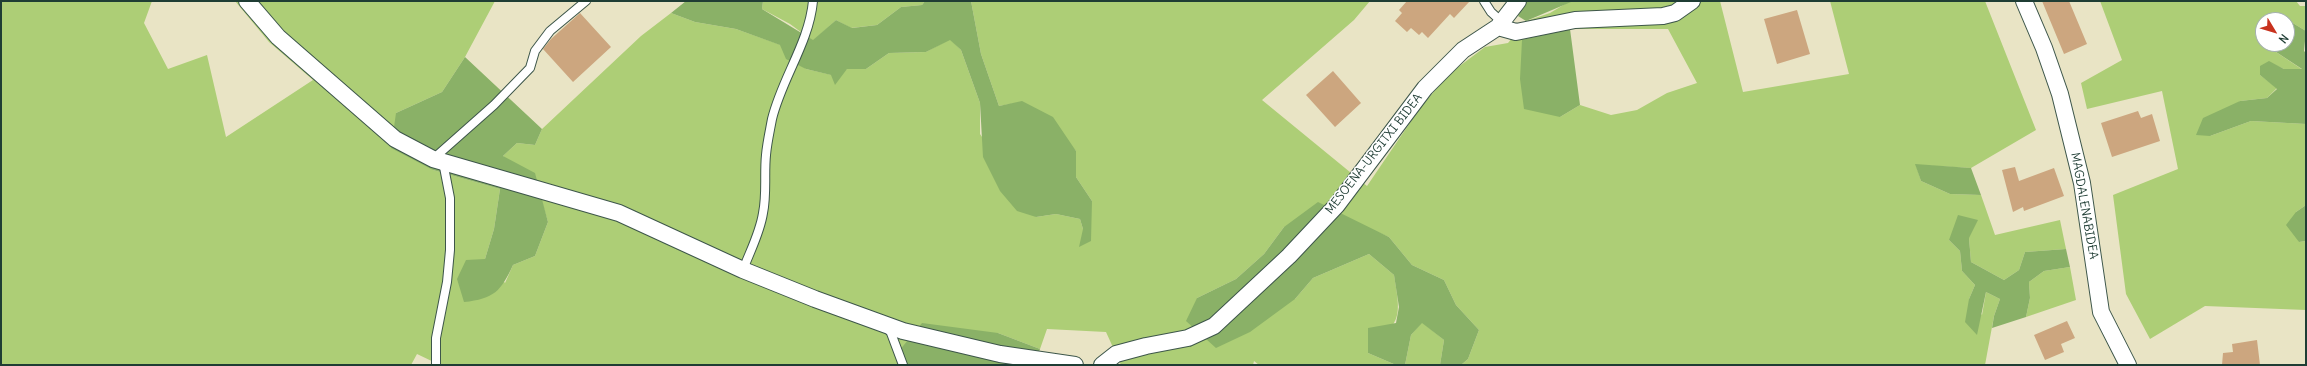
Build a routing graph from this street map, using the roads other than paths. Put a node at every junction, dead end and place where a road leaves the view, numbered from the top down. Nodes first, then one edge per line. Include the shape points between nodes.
1 (247, 1) edge
2 (586, 1) edge
3 (813, 1) edge
4 (1484, 1) edge
5 (1518, 1) edge
6 (1692, 1) edge
7 (2024, 1) edge
8 (1500, 25) junction
9 (438, 161) junction
10 (743, 270) junction
11 (885, 324) junction
12 (436, 365) edge
13 (903, 365) edge
14 (1075, 365) edge
15 (1102, 365) edge
16 (2128, 365) edge

1 - 9 street via 278,37 395,139
2 - 9 lane via 550,31 534,51 530,68
3 - 10 lane via 812,16 803,43 786,76 772,118 766,154 764,212
4 - 8 lane
5 - 8 street, MESOENA-URGITXI BIDEA
6 - 8 street via 1675,13 1663,16 1575,20 1516,32
7 - 16 street, MAGDALENABIDEA via 2060,94 2082,183 2101,312
8 - 15 street, MESOENA-URGITXI BIDEA via 1463,50 1443,69 1425,88 1337,205 1289,256 1214,326 1188,338 1116,354
9 - 10 street via 619,213
9 - 12 lane via 450,198 450,250 447,282 436,338
10 - 11 street
11 - 13 lane
11 - 14 street via 903,331 1000,354

